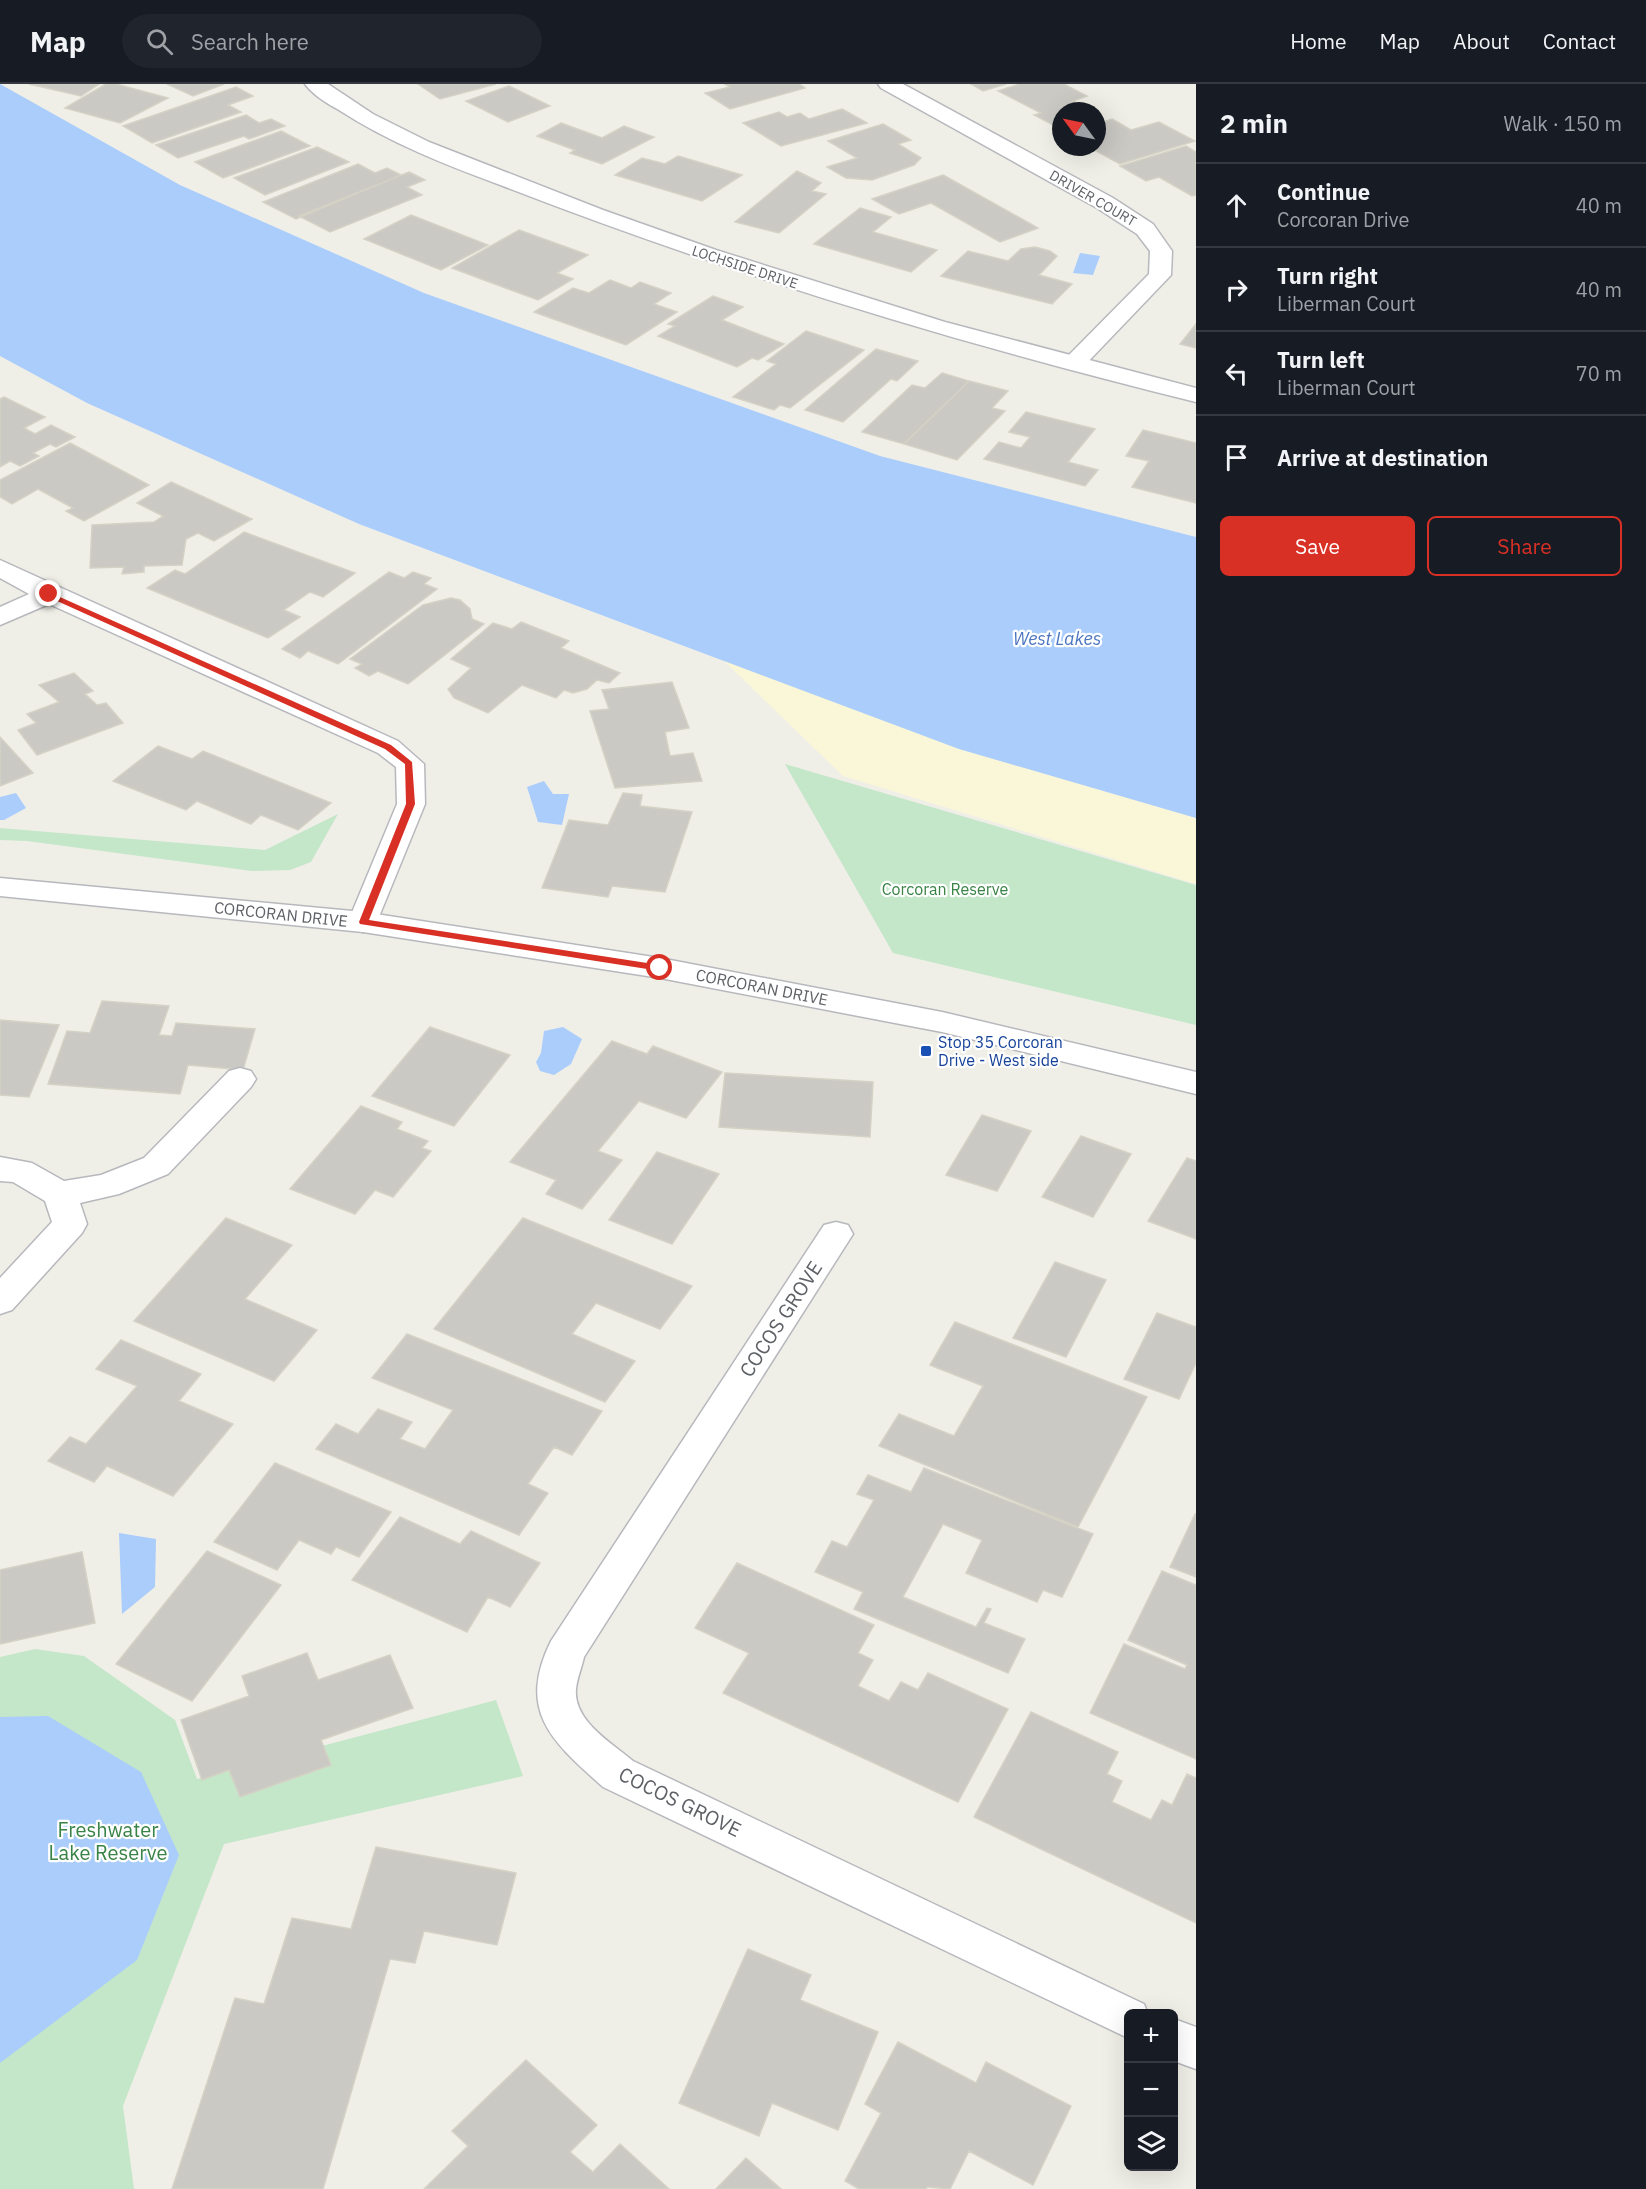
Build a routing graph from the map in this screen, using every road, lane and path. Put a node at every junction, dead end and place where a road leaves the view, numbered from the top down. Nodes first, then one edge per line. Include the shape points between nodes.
1 (315, 84) edge
2 (888, 84) edge
3 (1074, 363) junction
4 (1196, 395) edge
5 (0, 568) edge
6 (49, 594) junction
7 (0, 617) edge
8 (0, 887) edge
9 (363, 922) junction
10 (240, 1079) dead end
11 (1196, 1083) edge
12 (0, 1169) edge
13 (60, 1194) junction
14 (836, 1233) dead end
15 (0, 1301) edge
16 (1124, 2016) edge
17 (1178, 2042) edge
18 (1196, 2048) edge

1 - 3 street, LOCHSIDE DRIVE via 357,113 409,140 626,227 791,282
2 - 3 street, DRIVER COURT via 1105,203 1145,229 1161,251 1160,275
3 - 4 street, LOCHSIDE DRIVE
5 - 6 street
6 - 7 street
6 - 9 street via 388,747 410,764 411,804
8 - 9 street, CORCORAN DRIVE
9 - 11 street, CORCORAN DRIVE via 660,968 942,1022
10 - 13 street via 156,1166 107,1186
12 - 13 street via 21,1171
13 - 15 street via 70,1224
14 - 16 street, COCOS GROVE via 566,1653 556,1691 562,1718 618,1774
17 - 18 street

